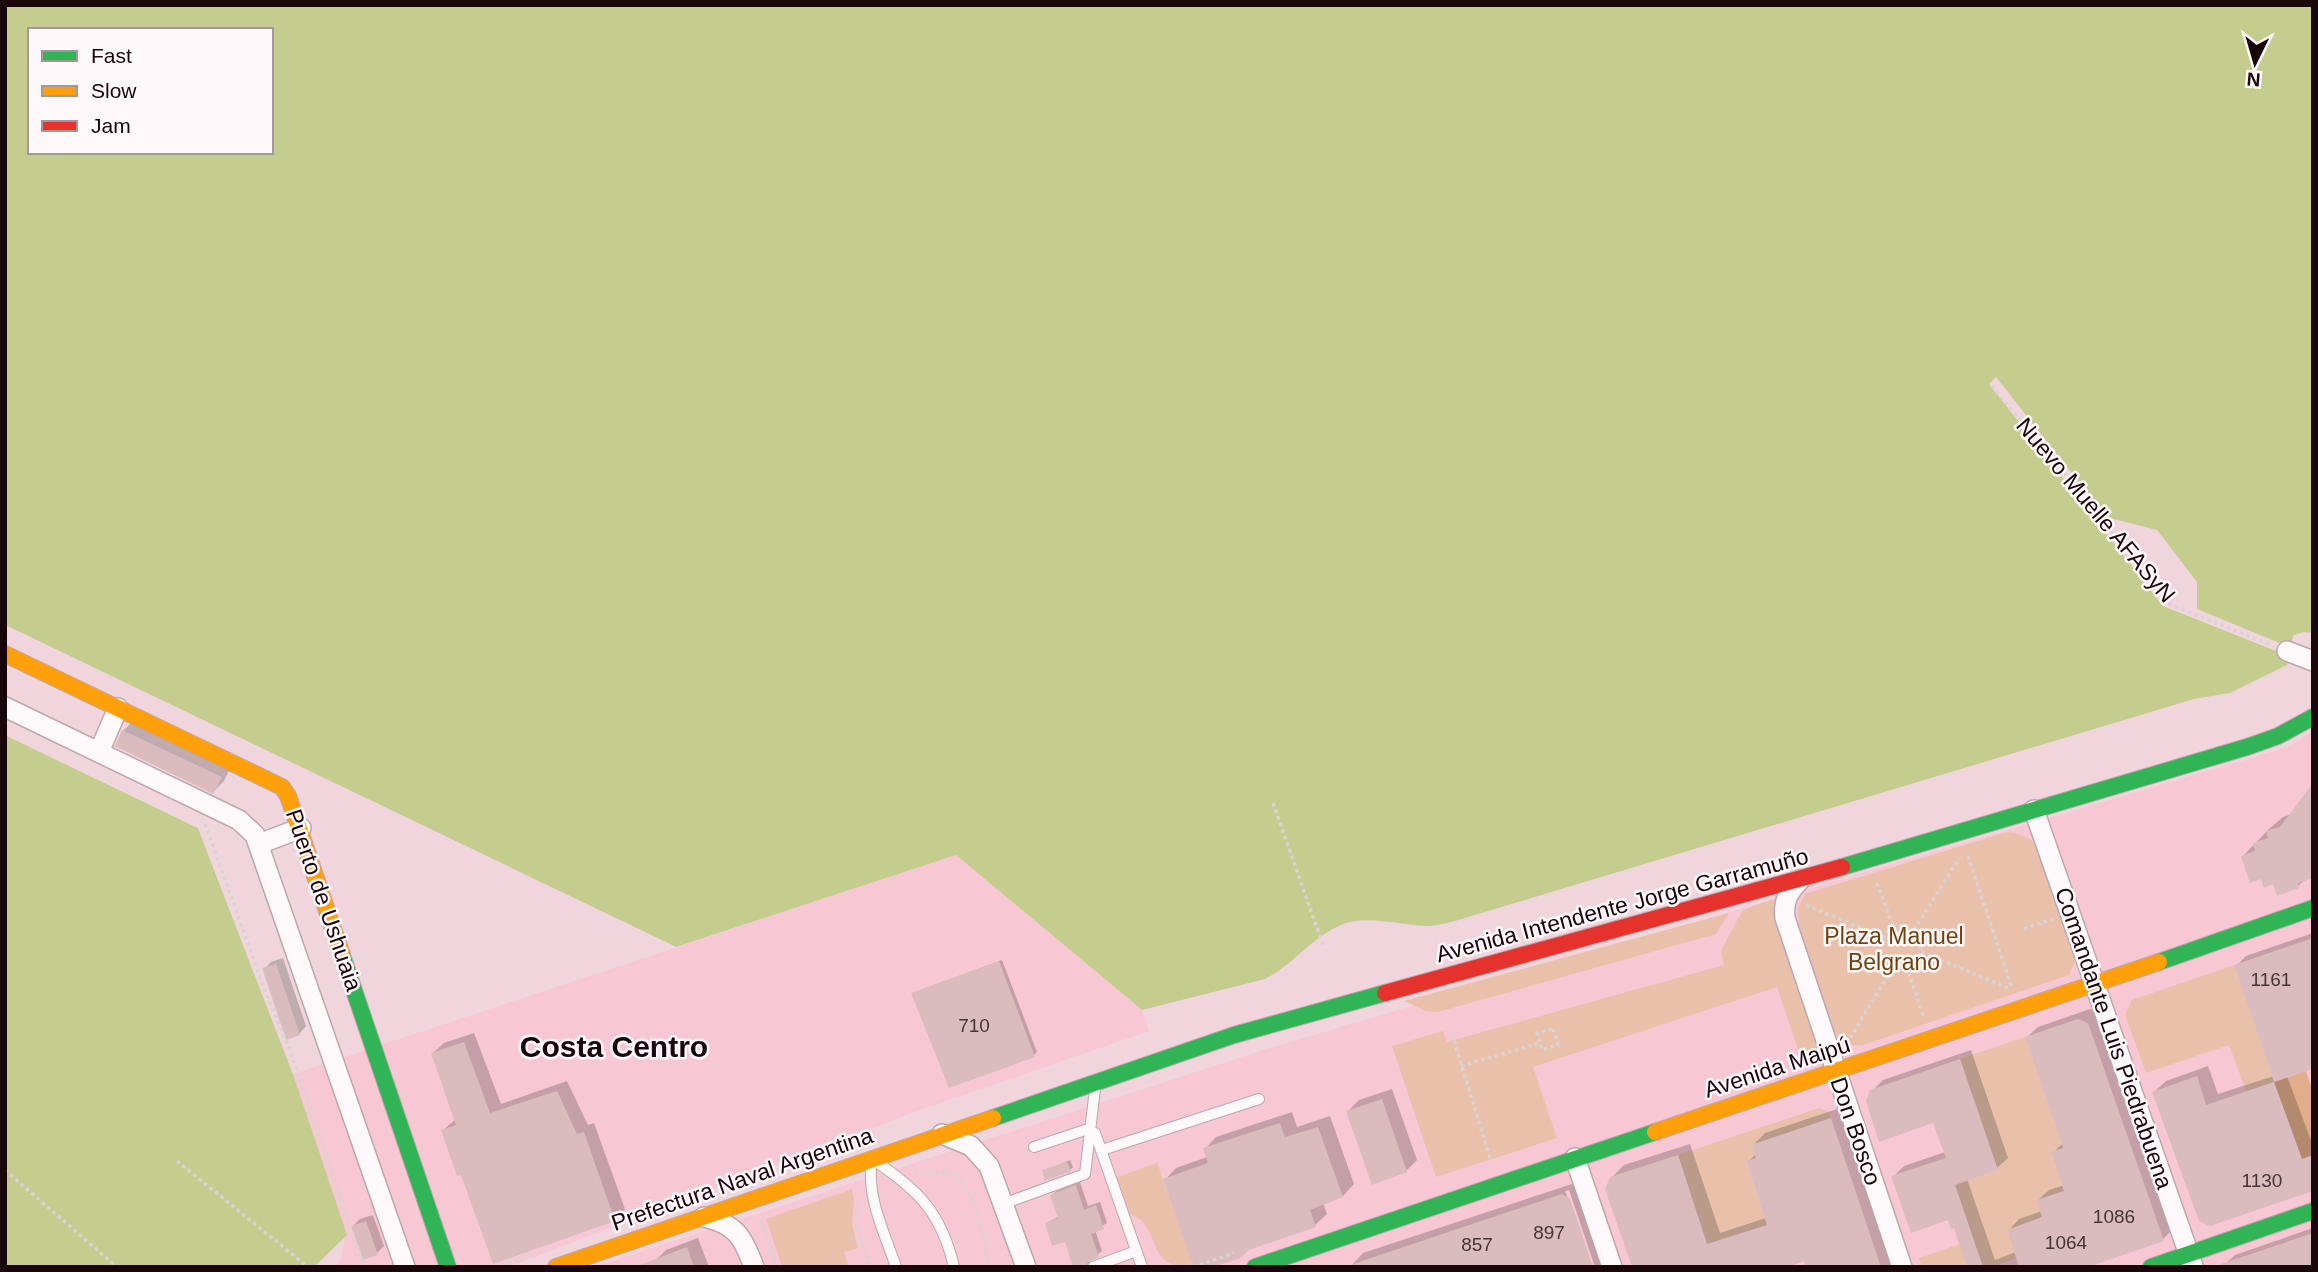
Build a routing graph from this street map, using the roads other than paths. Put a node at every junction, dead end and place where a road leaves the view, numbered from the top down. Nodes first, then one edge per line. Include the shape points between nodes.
1 (2287, 651) road end
2 (5, 654) edge
3 (2313, 662) edge
4 (5, 707) edge
5 (118, 708) junction
6 (2313, 717) edge
7 (99, 752) junction
8 (2034, 810) junction
9 (301, 828) junction
10 (259, 844) junction
11 (1801, 879) junction
12 (2313, 908) edge
13 (2095, 985) junction
14 (1836, 1071) junction
15 (1096, 1082) junction
16 (1259, 1099) dead end
17 (1090, 1130) junction
18 (942, 1134) junction
19 (1034, 1147) dead end
20 (1101, 1150) junction
21 (1575, 1158) junction
22 (871, 1167) junction
23 (1003, 1204) junction
24 (2313, 1211) edge
25 (703, 1217) junction
26 (1312, 1247) junction
27 (1136, 1251) junction
28 (2191, 1261) edge
29 (405, 1267) edge
30 (448, 1267) edge
31 (556, 1267) edge
32 (754, 1267) edge
33 (896, 1267) edge
34 (954, 1267) edge
35 (1026, 1267) edge
36 (1093, 1267) edge
37 (1142, 1267) edge
38 (1255, 1267) edge
39 (1319, 1267) edge
40 (1612, 1267) edge
41 (1902, 1267) edge
42 (2151, 1267) edge

1 - 3 street
2 - 5 main road, Puerto de Ushuaia
4 - 7 street, Puerto de Ushuaia
5 - 7 street
5 - 9 main road, Puerto de Ushuaia via 282,787
6 - 8 main road, Avenida Intendente Jorge Garramuño via 2247,747
7 - 10 street, Puerto de Ushuaia via 239,820
8 - 11 main road, Avenida Intendente Jorge Garramuño
8 - 13 street, Comandante Luis Piedrabuena
9 - 10 street
9 - 30 main road, Puerto de Ushuaia
10 - 29 street, Puerto de Ushuaia
11 - 14 street, Don Bosco via 1786,898 1786,919
11 - 15 main road, Avenida Intendente Jorge Garramuño via 1234,1035
12 - 13 main road, Avenida Maipú
13 - 14 main road, Avenida Maipú
13 - 28 street, Comandante Luis Piedrabuena
14 - 21 main road, Avenida Maipú
14 - 41 street, Don Bosco
15 - 17 lane
15 - 18 main road, Avenida Intendente Jorge Garramuño
16 - 20 lane
17 - 19 lane
17 - 20 lane
17 - 23 lane via 1085,1174
18 - 22 main road, Prefectura Naval Argentina
18 - 23 street via 981,1155
20 - 27 lane
21 - 26 main road, Avenida Maipú
21 - 40 street
22 - 25 main road, Prefectura Naval Argentina
22 - 33 lane via 872,1196
22 - 34 lane via 888,1169 926,1203
23 - 35 street
24 - 28 main road
25 - 31 main road, Prefectura Naval Argentina
25 - 32 street via 736,1231
26 - 38 main road, Avenida Maipú
26 - 39 street
27 - 36 lane
27 - 37 lane
28 - 42 main road

